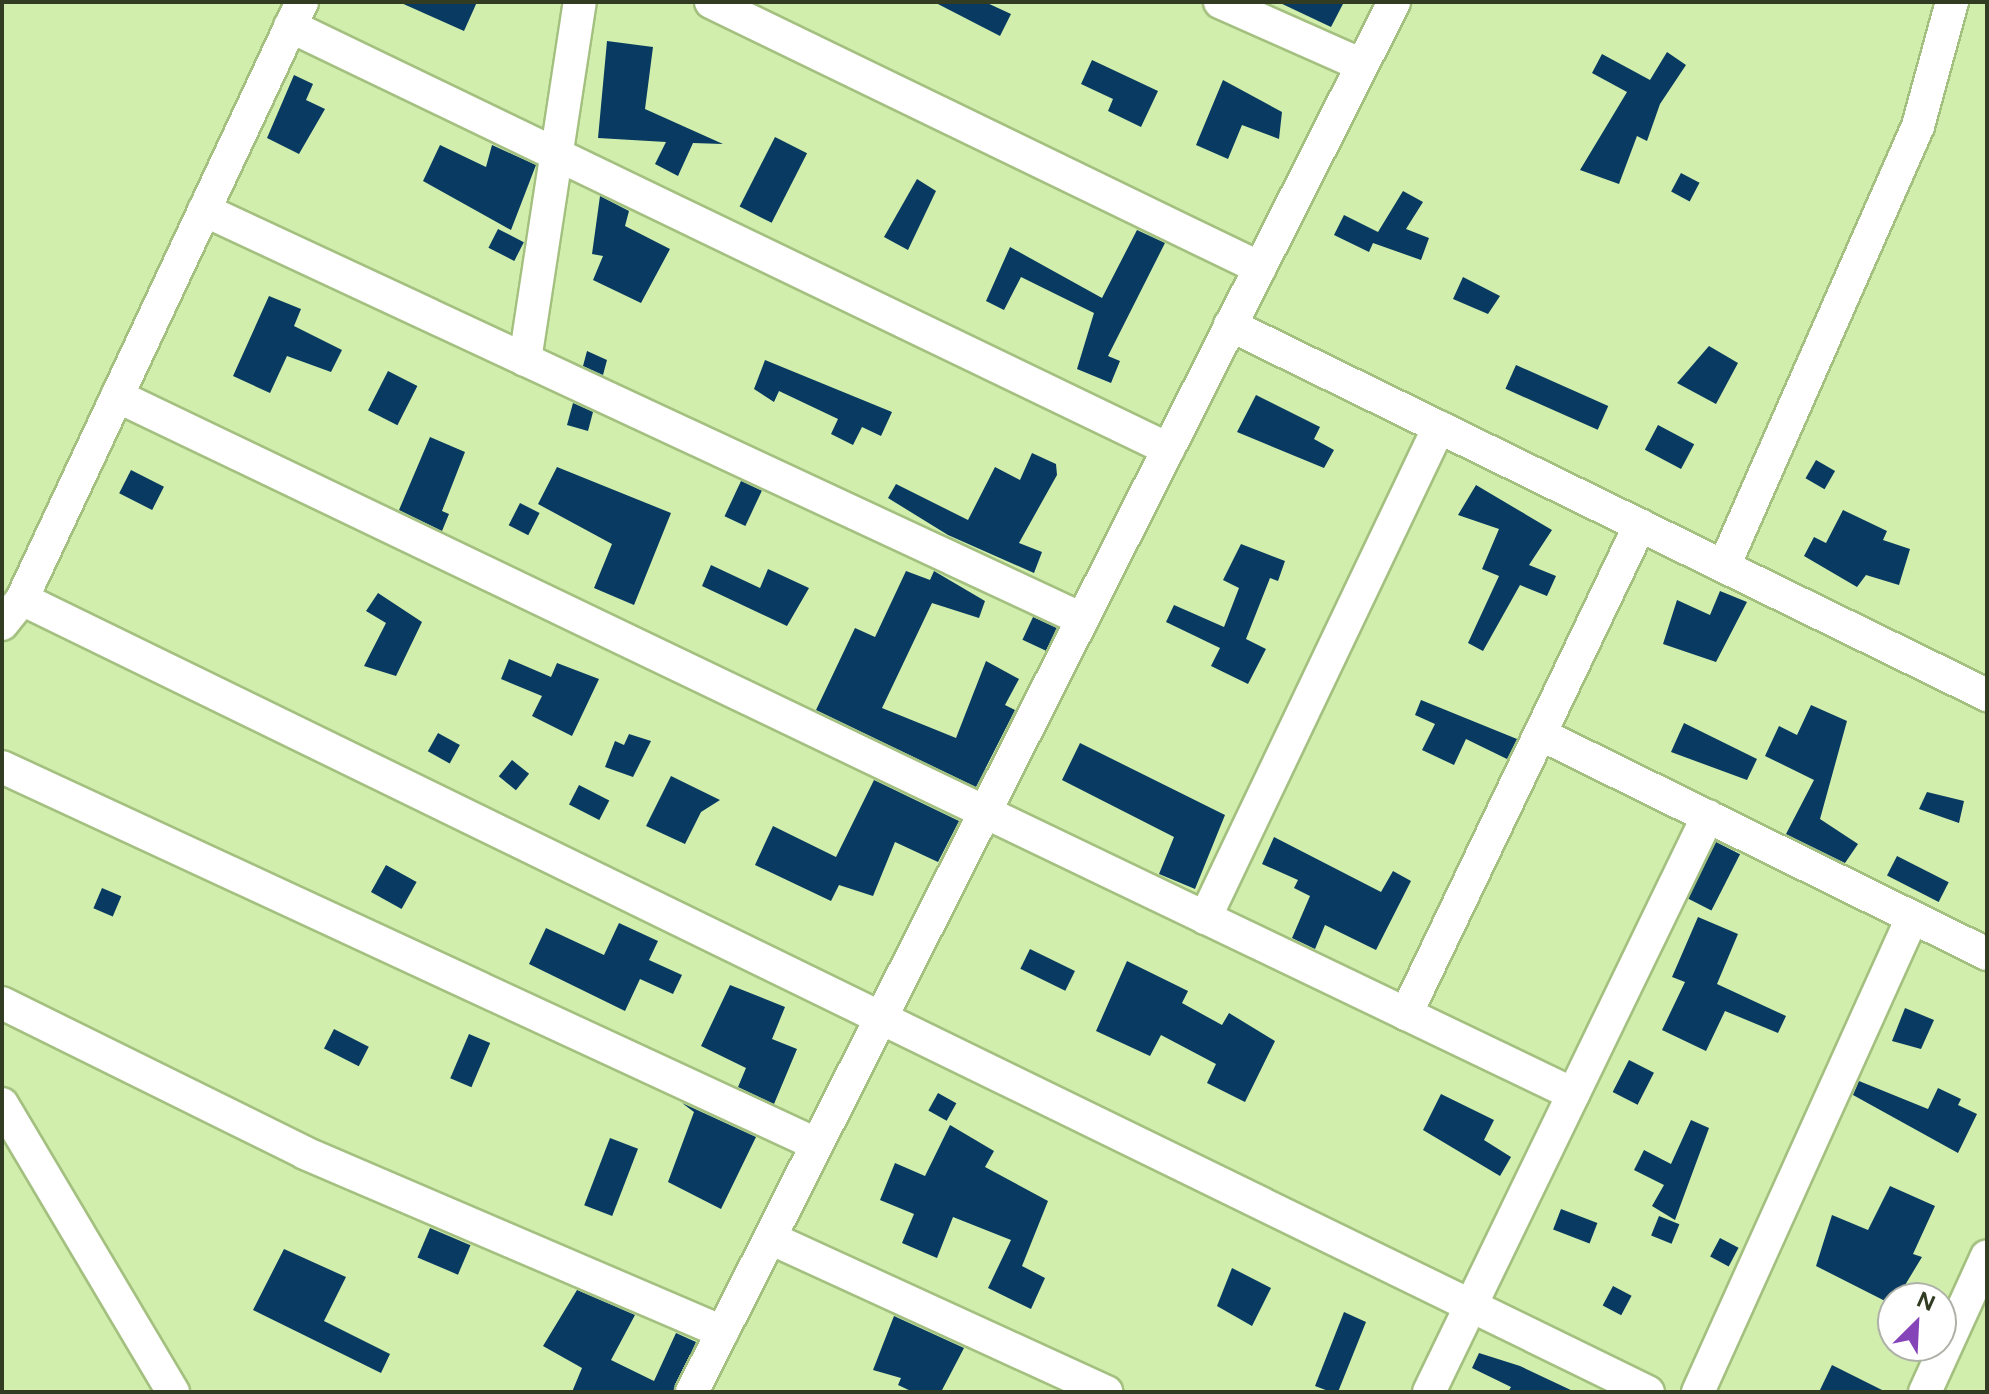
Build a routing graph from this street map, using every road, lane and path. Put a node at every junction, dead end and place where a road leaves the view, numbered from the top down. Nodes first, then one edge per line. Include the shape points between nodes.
1 (580, 2) edge
2 (711, 2) edge
3 (1220, 2) edge
4 (1394, 2) edge
5 (1952, 2) edge
6 (296, 14) edge
7 (1362, 65) junction
8 (556, 154) junction
9 (204, 210) junction
10 (1260, 268) junction
11 (1230, 325) junction
12 (525, 360) junction
13 (117, 396) junction
14 (1439, 427) junction
15 (1168, 449) junction
16 (1640, 525) junction
17 (1724, 566) junction
18 (12, 612) edge
19 (1082, 619) junction
20 (1987, 695) edge
21 (1540, 734) junction
22 (2, 767) edge
23 (985, 812) junction
24 (1708, 816) junction
25 (1205, 918) junction
26 (1912, 918) junction
27 (1987, 954) edge
28 (2, 1003) edge
29 (1406, 1014) junction
30 (881, 1018) junction
31 (1573, 1094) junction
32 (2, 1104) edge
33 (816, 1144) junction
34 (770, 1238) junction
35 (1987, 1256) edge
36 (1471, 1306) junction
37 (722, 1332) junction
38 (173, 1392) edge
39 (692, 1392) edge
40 (1106, 1392) edge
41 (1429, 1392) edge
42 (1648, 1392) edge
43 (1698, 1392) edge
44 (1925, 1392) edge

1 - 8 street
2 - 10 street
3 - 7 street
4 - 7 street
5 - 17 street via 1918,126
6 - 8 street
6 - 9 street
7 - 10 street
8 - 12 street
8 - 15 street
9 - 12 street
9 - 13 street
10 - 11 street
11 - 14 street
11 - 15 street
12 - 19 street
13 - 18 street
13 - 23 street
14 - 16 street
14 - 25 street
15 - 19 street
16 - 17 street
16 - 21 street
17 - 20 street
18 - 30 street
19 - 23 street
21 - 24 street
21 - 29 street
22 - 33 street
23 - 25 street
23 - 30 street
24 - 26 street
24 - 31 street
25 - 29 street
26 - 27 street
26 - 43 street
28 - 37 street via 305,1153
29 - 31 street
30 - 33 street
30 - 36 street
31 - 36 street
32 - 38 street
33 - 34 street
34 - 37 street
34 - 40 street
35 - 44 street
36 - 41 street
36 - 42 street
37 - 39 street

